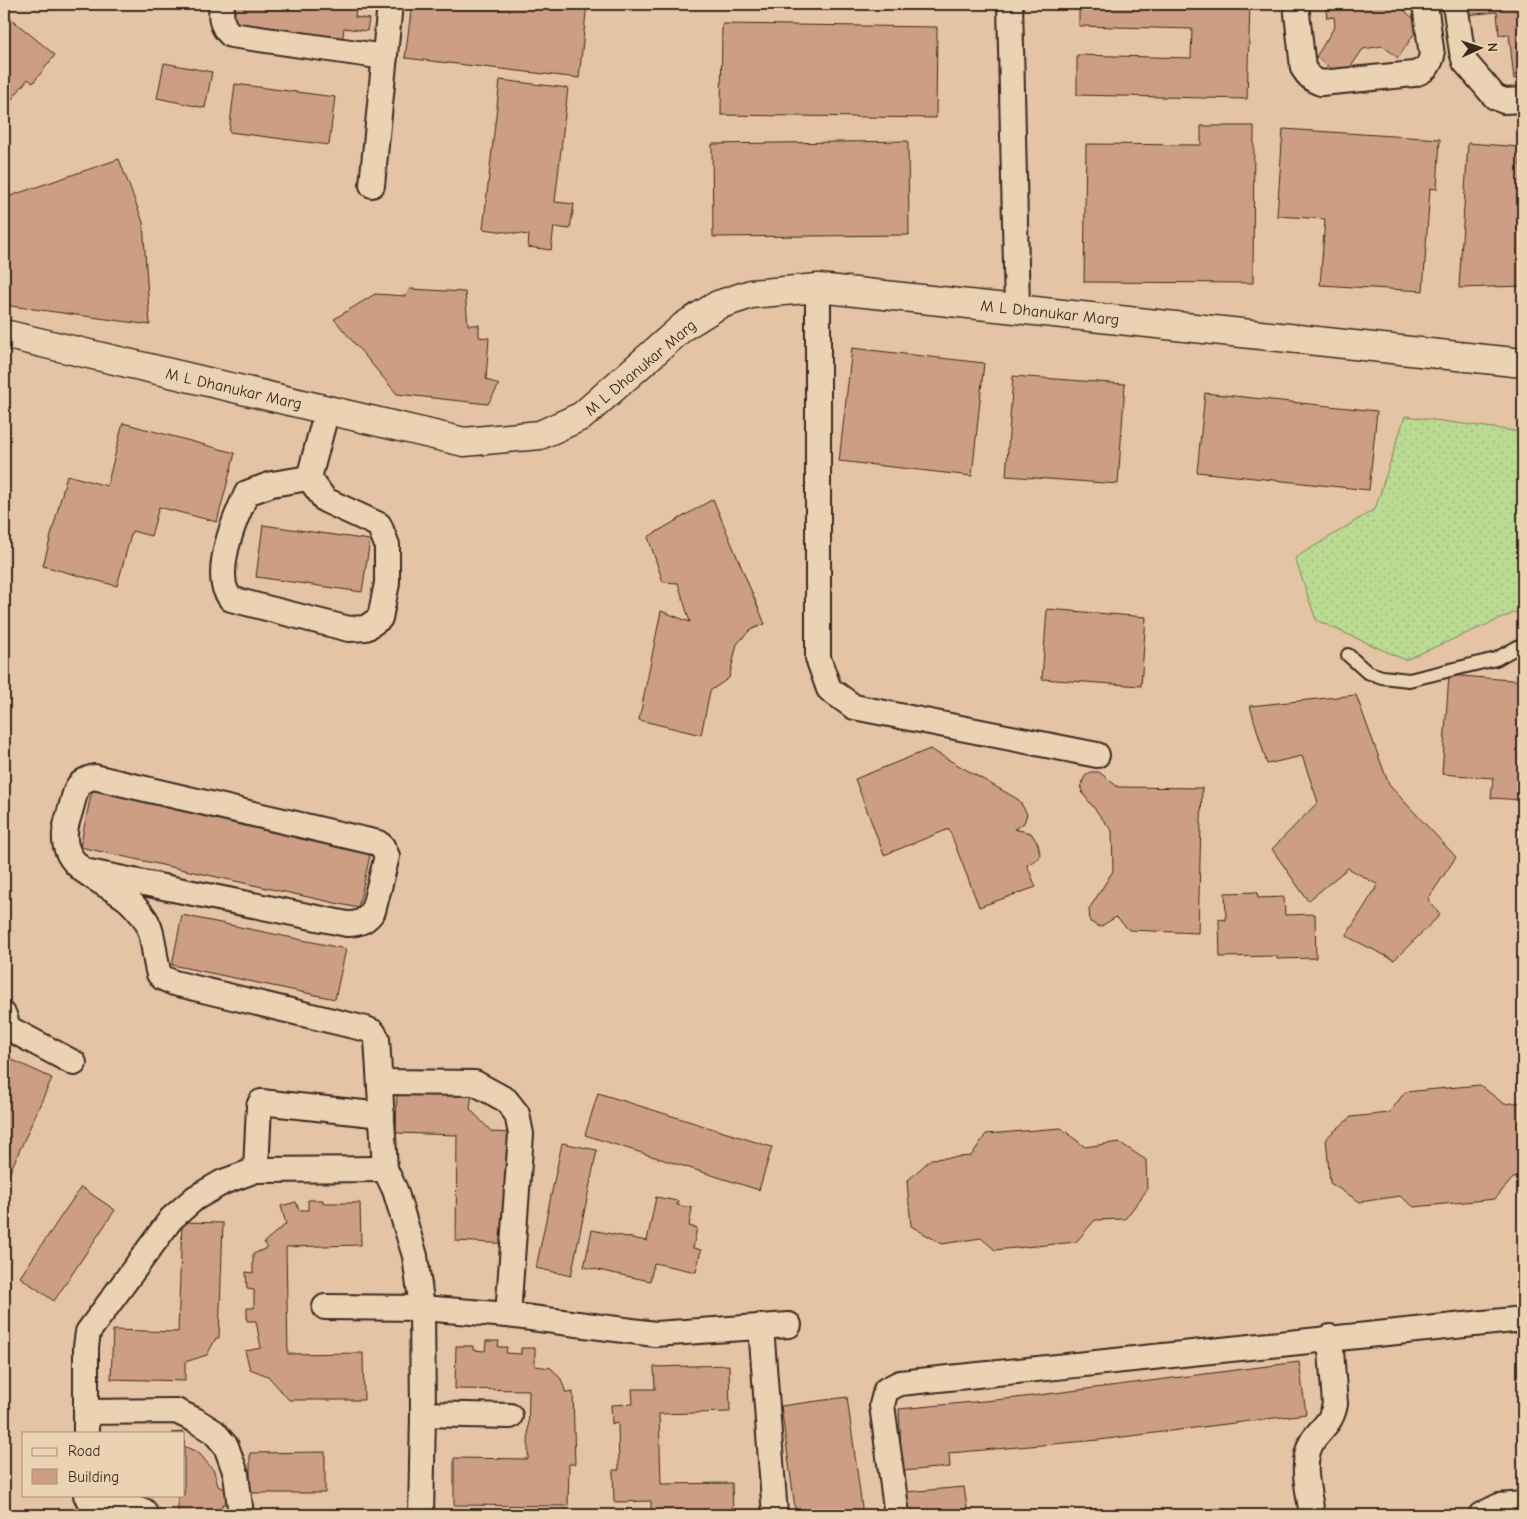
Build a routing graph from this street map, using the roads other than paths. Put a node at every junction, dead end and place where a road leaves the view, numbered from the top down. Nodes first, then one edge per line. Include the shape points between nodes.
1 (222, 4) edge
2 (390, 4) edge
3 (1010, 4) edge
4 (1296, 4) edge
5 (1425, 4) edge
6 (1455, 4) edge
7 (385, 57) junction
8 (1522, 100) dead end
9 (372, 185) dead end
10 (818, 288) junction
11 (1017, 309) junction
12 (4, 334) edge
13 (1523, 363) edge
14 (327, 410) junction
15 (309, 478) junction
16 (1523, 644) edge
17 (1348, 655) dead end
18 (1097, 755) dead end
19 (84, 871) junction
20 (5, 1024) edge
21 (74, 1063) dead end
22 (380, 1082) junction
23 (382, 1115) junction
24 (385, 1169) junction
25 (256, 1170) junction
26 (325, 1307) dead end
27 (422, 1308) junction
28 (508, 1315) junction
29 (1523, 1318) edge
30 (789, 1324) dead end
31 (761, 1326) junction
32 (1330, 1337) junction
33 (423, 1414) junction
34 (510, 1416) dead end
35 (86, 1422) edge
36 (87, 1496) edge
37 (1523, 1504) edge
38 (145, 1515) edge
39 (241, 1515) edge
40 (421, 1515) edge
41 (776, 1515) edge
42 (897, 1515) edge
43 (1312, 1515) edge
44 (1481, 1515) edge

1 - 7 street via 223,28 231,35
2 - 7 street
3 - 11 street
4 - 5 street via 1303,68 1307,75 1321,84 1424,71 1432,56
6 - 8 street via 1465,62 1495,97 1504,101
7 - 9 street
10 - 11 street, M L Dhanukar Marg
10 - 14 street, M L Dhanukar Marg via 751,294 718,305 684,326 582,416 540,435 464,442
10 - 18 street via 818,658 829,689 854,707
11 - 13 street, M L Dhanukar Marg
12 - 14 street, M L Dhanukar Marg
14 - 15 street
15 - 15 street via 325,500 379,525 387,545 386,583 380,618 366,628 349,628 231,599 224,587 223,567 236,515 247,493 272,484
16 - 17 lane via 1496,659 1409,680 1367,672
19 - 19 street via 71,858 65,833 77,787 94,777 378,843 387,856 373,911 362,922 347,924
19 - 22 street via 127,899 144,917 159,974 163,978 373,1032 377,1039
20 - 21 street
22 - 23 street
22 - 28 street via 475,1082 506,1100 517,1114 521,1134
23 - 24 street
23 - 25 street via 261,1102 258,1106
24 - 25 street
24 - 27 street via 395,1190 415,1256
25 - 35 street via 194,1198 171,1219 91,1326 86,1347
26 - 27 street
27 - 28 street
27 - 33 street
28 - 31 street via 655,1334
29 - 32 street
30 - 31 street
31 - 41 street
32 - 42 street via 900,1383 886,1390 882,1404
32 - 43 street via 1333,1415 1313,1441 1305,1462
33 - 34 street
33 - 40 street
35 - 39 street via 176,1411 195,1420 214,1432 226,1446 236,1474
36 - 38 street via 94,1506 138,1508
37 - 44 street via 1499,1506

